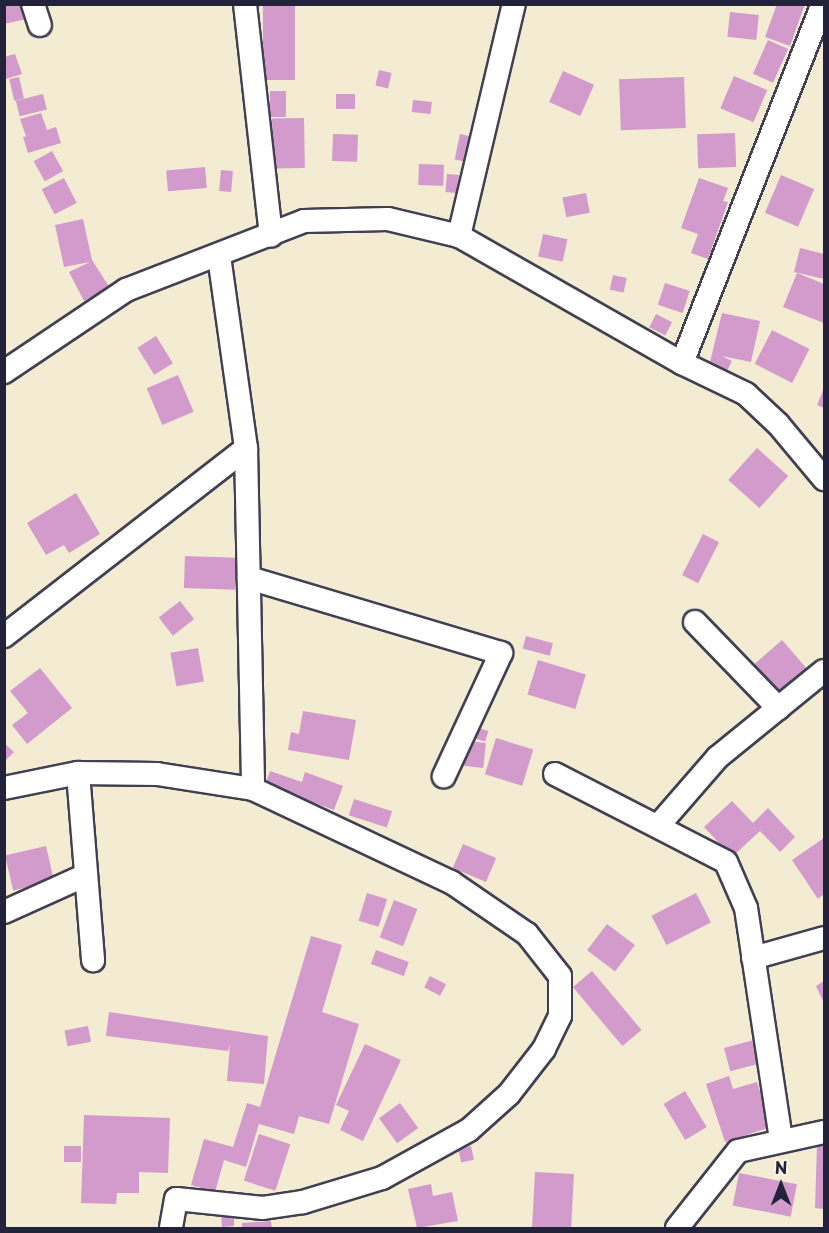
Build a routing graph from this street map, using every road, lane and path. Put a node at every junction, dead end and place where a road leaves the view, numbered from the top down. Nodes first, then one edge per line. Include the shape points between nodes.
1 (244, 4) edge
2 (514, 4) edge
3 (823, 4) edge
4 (818, 40) edge
5 (271, 236) junction
6 (459, 236) junction
7 (219, 256) junction
8 (682, 363) junction
9 (4, 372) edge
10 (246, 448) junction
11 (825, 479) edge
12 (249, 578) junction
13 (695, 622) dead end
14 (4, 636) edge
15 (825, 671) edge
16 (778, 708) junction
17 (78, 773) junction
18 (555, 774) dead end
19 (444, 776) dead end
20 (4, 788) edge
21 (253, 789) junction
22 (658, 826) junction
23 (86, 875) junction
24 (4, 912) edge
25 (825, 938) edge
26 (753, 958) junction
27 (93, 960) dead end
28 (825, 1132) edge
29 (781, 1139) junction
30 (171, 1228) edge
31 (677, 1228) edge

1 - 5 street
2 - 6 street
3 - 4 street
4 - 8 street
5 - 6 street via 304,221 388,219
5 - 7 street
6 - 8 street
7 - 9 street via 126,290
7 - 10 street
8 - 11 street via 746,393
10 - 12 street
10 - 14 street
12 - 19 street via 501,653
12 - 21 street
13 - 16 street
15 - 16 street
16 - 22 street via 718,757
17 - 20 street
17 - 21 street via 157,774
17 - 23 street
18 - 22 street
21 - 30 street via 420,865 492,908 546,954 560,976 560,1016 544,1049 509,1094 469,1130 419,1159 382,1178 303,1202 263,1208 176,1199
22 - 26 street via 726,862 746,908
23 - 24 street
23 - 27 street
25 - 26 street
26 - 29 street
28 - 29 street
29 - 31 street via 738,1151

